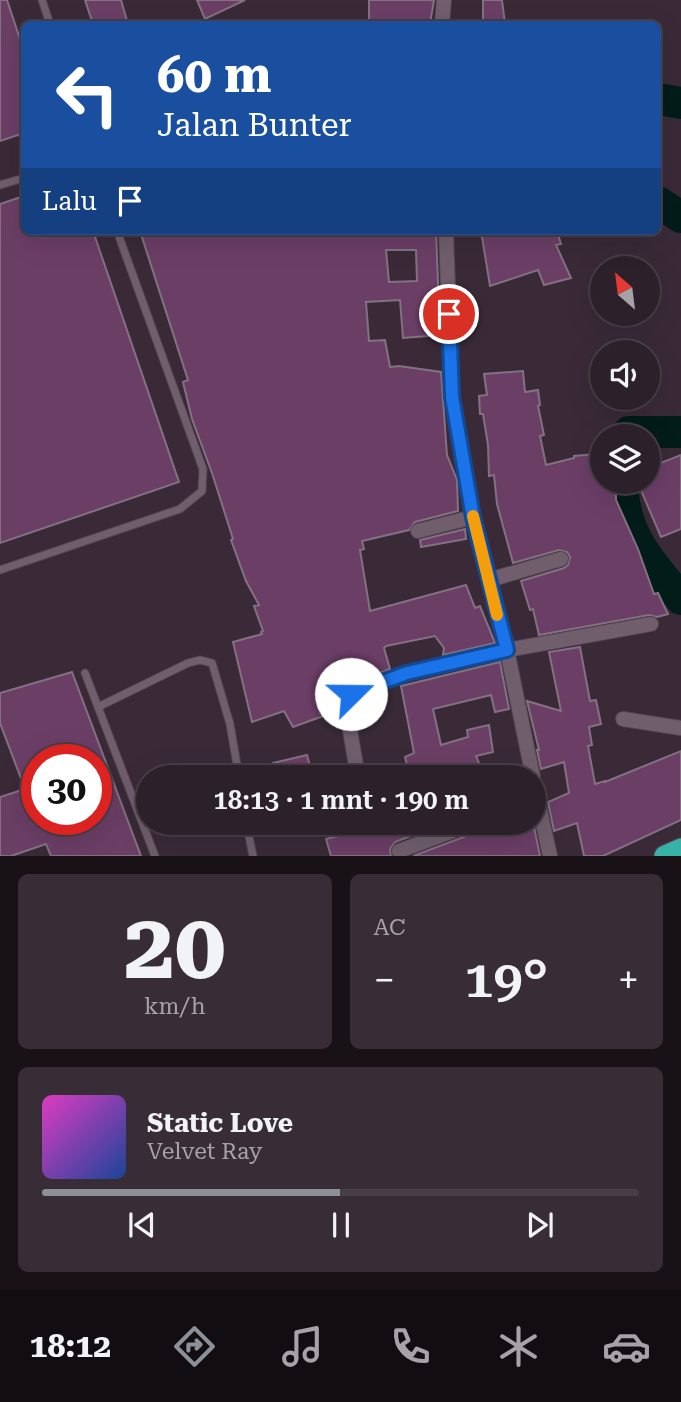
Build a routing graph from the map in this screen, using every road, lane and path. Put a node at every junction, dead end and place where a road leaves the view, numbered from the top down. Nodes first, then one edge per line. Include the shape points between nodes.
1 (42, 0) edge
2 (444, 0) edge
3 (49, 21) edge
4 (442, 21) edge
5 (21, 179) edge
6 (0, 185) edge
7 (118, 235) edge
8 (446, 235) edge
9 (473, 517) junction
10 (418, 531) dead end
11 (561, 559) dead end
12 (0, 570) edge
13 (489, 580) junction
14 (651, 624) dead end
15 (507, 650) junction
16 (85, 673) dead end
17 (98, 707) junction
18 (623, 719) dead end
19 (681, 729) edge
20 (237, 765) edge
21 (356, 765) edge
22 (531, 765) edge
23 (248, 835) edge
24 (442, 835) edge
25 (545, 835) edge
26 (681, 849) edge
27 (399, 851) dead end
28 (250, 855) edge
29 (155, 856) edge
30 (550, 856) edge
31 (666, 856) edge

1 - 3 lane
2 - 4 street
5 - 6 lane
7 - 12 lane via 203,469 202,491 180,509
8 - 9 street via 452,397
9 - 10 street
9 - 13 street
11 - 13 street
13 - 15 street
14 - 15 street
15 - 21 street via 407,673 351,694 346,707
15 - 22 street
16 - 17 lane
17 - 20 lane via 188,663 212,663
17 - 29 lane
18 - 19 street
23 - 28 lane
24 - 27 street
25 - 30 street
26 - 31 highway

